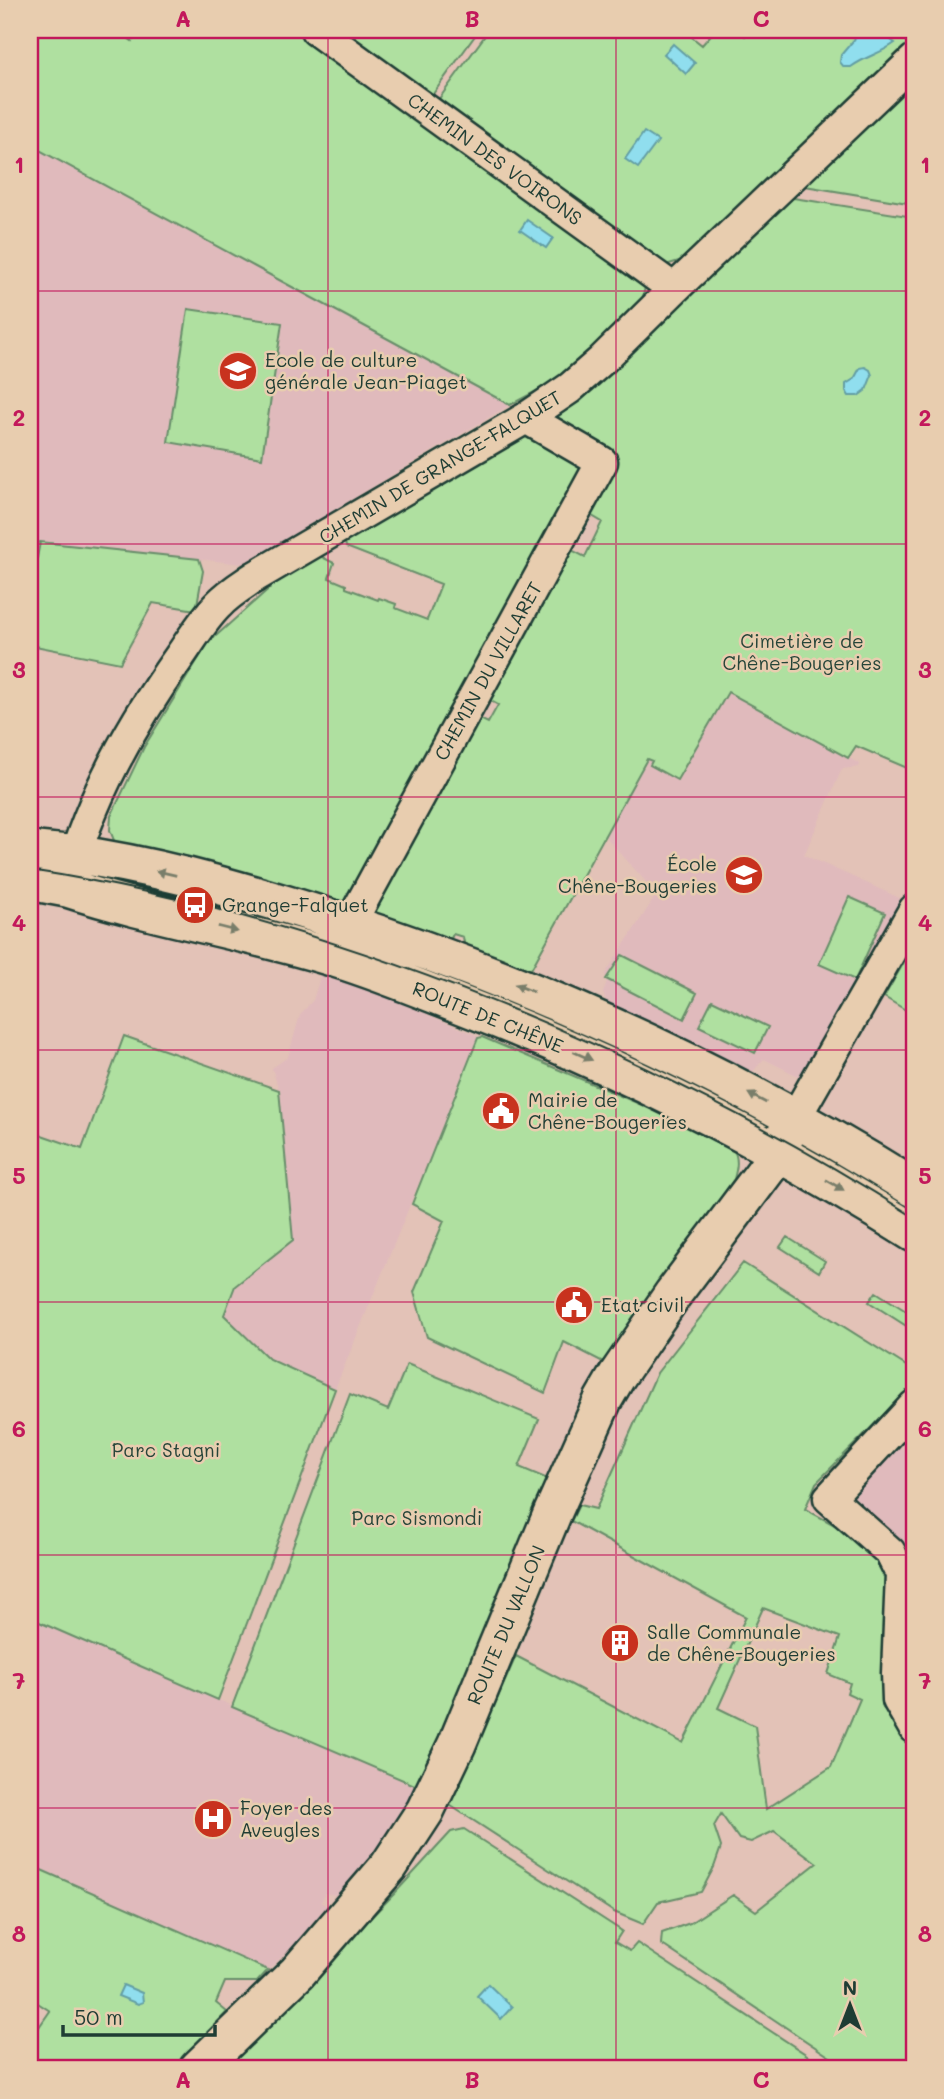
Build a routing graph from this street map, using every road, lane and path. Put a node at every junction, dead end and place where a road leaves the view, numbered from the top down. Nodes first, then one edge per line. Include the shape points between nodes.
1 (316, 30) edge
2 (914, 60) edge
3 (674, 289) junction
4 (526, 418) junction
5 (30, 850) edge
6 (71, 872) junction
7 (30, 881) edge
8 (914, 910) edge
9 (350, 925) junction
10 (337, 959) junction
11 (794, 1118) junction
12 (776, 1152) junction
13 (914, 1188) edge
14 (914, 1233) edge
15 (914, 1406) edge
16 (914, 1728) edge
17 (198, 2069) edge

1 - 3 street, CHEMIN DES VOIRONS
2 - 3 street, CHEMIN DE GRANGE-FALQUET
3 - 4 street, CHEMIN DE GRANGE-FALQUET via 601,361
4 - 6 street, CHEMIN DE GRANGE-FALQUET via 256,576 218,605 135,725 111,769
4 - 9 street, CHEMIN DU VILLARET via 602,462
5 - 6 main road, ROUTE DE CHÊNE
6 - 7 main road, ROUTE DE CHÊNE
9 -> 6 main road, ROUTE DE CHÊNE via 133,865
6 -> 10 main road, ROUTE DE CHÊNE
8 - 11 street
9 - 10 street, CHEMIN DU VILLARET
11 -> 9 main road, ROUTE DE CHÊNE via 583,1013
10 -> 12 main road, ROUTE DE CHÊNE via 567,1048
11 - 12 main road, ROUTE DU VALLON
11 - 13 main road, ROUTE DE CHÊNE
12 -> 14 main road, ROUTE DE CHÊNE
12 - 17 main road, ROUTE DU VALLON via 603,1400 425,1811 389,1866 345,1919
15 - 16 street via 829,1498 890,1552 901,1574 898,1700

